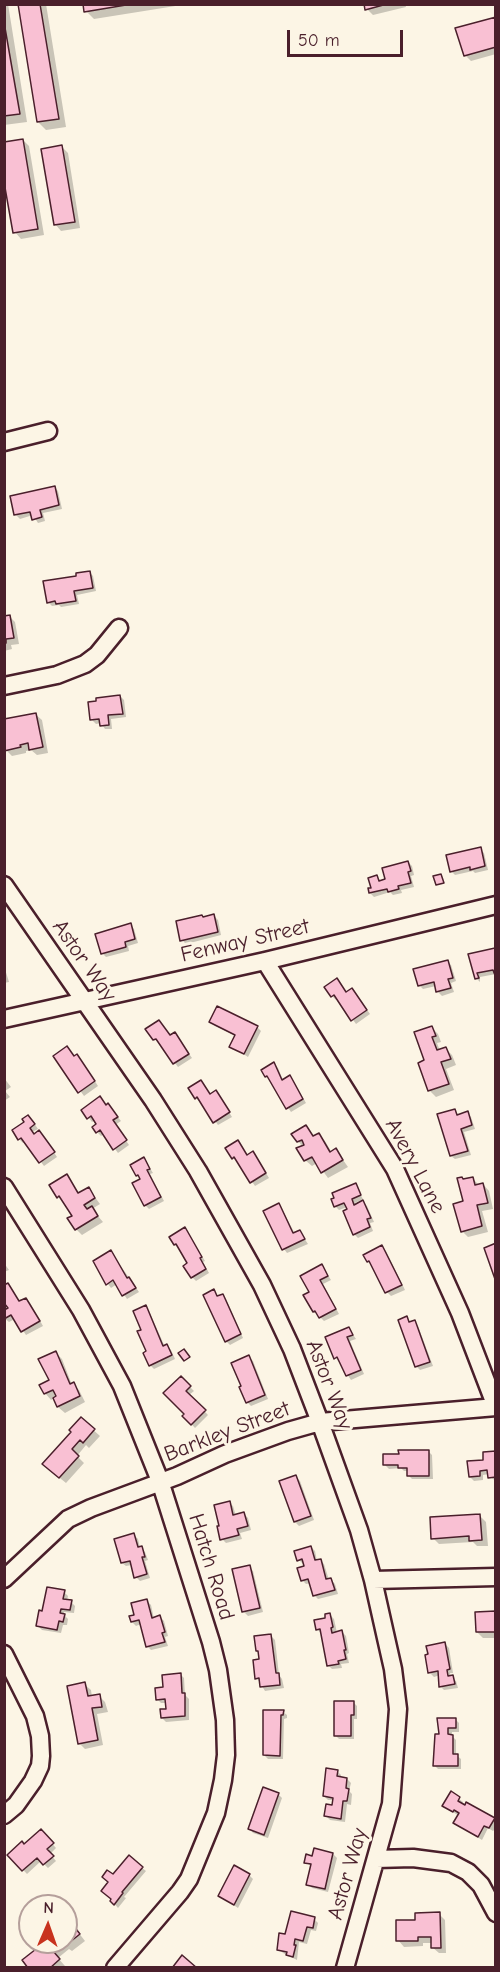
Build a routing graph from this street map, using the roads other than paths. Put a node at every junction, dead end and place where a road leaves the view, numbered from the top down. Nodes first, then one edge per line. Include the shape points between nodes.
1 (48, 431) dead end
2 (4, 442) edge
3 (119, 628) dead end
4 (4, 686) edge
5 (4, 885) edge
6 (495, 905) edge
7 (265, 961) junction
8 (85, 1001) junction
9 (4, 1019) edge
10 (4, 1187) edge
11 (495, 1407) edge
12 (320, 1422) junction
13 (160, 1481) junction
14 (495, 1577) edge
15 (4, 1579) edge
16 (373, 1580) junction
17 (4, 1654) edge
18 (4, 1815) edge
19 (376, 1859) junction
20 (495, 1913) edge
21 (115, 1968) edge
22 (345, 1968) edge

1 - 2 street
3 - 4 street via 98,655 85,664 57,675
5 - 8 street, Astor Way
6 - 7 street, Fenway Street
7 - 8 street, Fenway Street
7 - 11 street, Avery Lane via 395,1169 460,1313
8 - 9 street, Fenway Street
8 - 12 street, Astor Way via 153,1100 230,1227 292,1349
10 - 13 street, Hatch Road via 122,1386
11 - 12 street, Barkley Street
12 - 13 street, Barkley Street
12 - 16 street, Astor Way
13 - 15 street, Barkley Street via 68,1519
13 - 21 street, Hatch Road via 218,1670 226,1755 216,1813 189,1879
14 - 16 street
16 - 19 street, Astor Way via 398,1709 391,1804
17 - 18 street via 35,1716 41,1756 33,1781
19 - 20 street via 451,1863 481,1884
19 - 22 street, Astor Way

